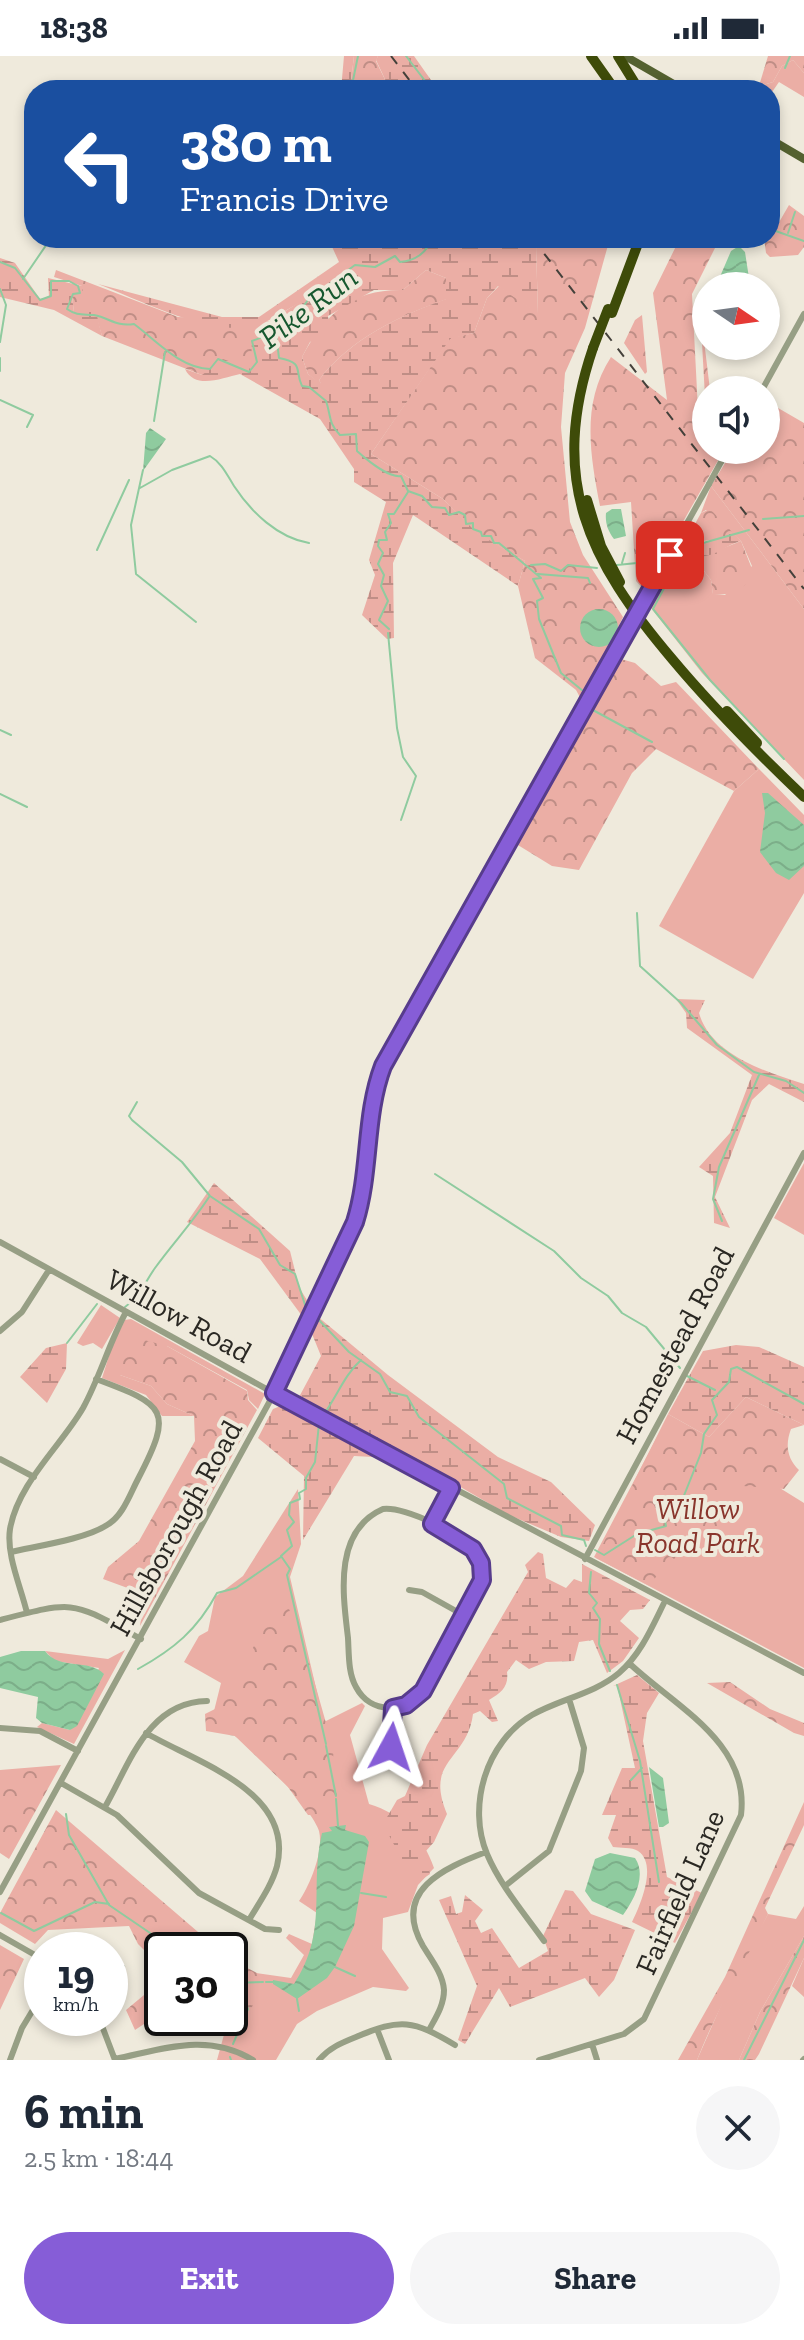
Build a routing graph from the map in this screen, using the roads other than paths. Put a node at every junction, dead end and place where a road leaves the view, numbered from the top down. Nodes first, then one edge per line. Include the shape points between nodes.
1 (591, 56) edge
2 (600, 56) edge
3 (618, 56) edge
4 (625, 56) edge
5 (634, 56) edge
6 (603, 71) junction
7 (609, 80) edge
8 (633, 80) edge
9 (666, 80) edge
10 (675, 80) edge
11 (780, 145) edge
12 (804, 159) edge
13 (630, 248) edge
14 (636, 248) edge
15 (610, 311) junction
16 (804, 314) edge
17 (770, 376) edge
18 (720, 464) edge
19 (638, 614) junction
20 (804, 789) edge
21 (804, 797) edge
22 (804, 1153) edge
23 (0, 1242) edge
24 (49, 1270) junction
25 (126, 1312) junction
26 (0, 1331) edge
27 (96, 1379) junction
28 (274, 1393) junction
29 (0, 1459) edge
30 (34, 1477) junction
31 (451, 1488) junction
32 (432, 1524) junction
33 (11, 1552) junction
34 (585, 1559) junction
35 (409, 1590) dead end
36 (665, 1601) junction
37 (27, 1613) junction
38 (465, 1616) junction
39 (0, 1620) edge
40 (141, 1639) junction
41 (629, 1663) junction
42 (804, 1673) edge
43 (569, 1699) junction
44 (207, 1701) dead end
45 (393, 1708) junction
46 (0, 1728) edge
47 (146, 1733) junction
48 (78, 1751) junction
49 (392, 1759) dead end
50 (61, 1783) junction
51 (105, 1807) junction
52 (486, 1852) junction
53 (505, 1886) junction
54 (0, 1891) edge
55 (249, 1920) junction
56 (279, 1930) dead end
57 (0, 1935) edge
58 (544, 1941) dead end
59 (24, 1949) edge
60 (24, 2025) edge
61 (377, 2029) junction
62 (429, 2030) junction
63 (106, 2036) edge
64 (592, 2044) junction
65 (455, 2045) dead end
66 (10, 2060) edge
67 (115, 2060) edge
68 (253, 2060) edge
69 (319, 2060) edge
70 (389, 2060) edge
71 (539, 2060) edge
72 (597, 2060) edge

1 - 6 highway
2 - 6 highway
3 - 8 highway
4 - 9 main road
5 - 10 main road
6 - 7 highway
11 - 12 main road
13 - 15 highway
14 - 15 highway
15 - 19 highway, bridge via 596,350 581,427 584,485 601,546
16 - 17 street
18 - 19 street, Hillsborough Road, bridge
19 - 20 highway
19 - 21 highway via 726,720
19 - 28 street, Hillsborough Road via 383,1066 373,1099 355,1222
22 - 34 street, Homestead Road
23 - 24 street, Willow Road
24 - 25 street, Willow Road
24 - 26 street via 22,1312
25 - 27 street
25 - 28 street, Willow Road
27 - 30 street via 76,1419
27 - 33 street via 149,1401 160,1421 156,1444 114,1520 102,1528
28 - 31 street, Willow Road
28 - 40 street, Hillsborough Road
29 - 30 street
30 - 33 street via 11,1523
31 - 32 street
31 - 34 street, Willow Road
32 - 38 street via 468,1545 481,1563 481,1586
32 - 45 street via 401,1509 378,1511 364,1523 343,1565 353,1679 367,1700
33 - 37 street
34 - 36 street, Willow Road
35 - 38 street
36 - 41 street
36 - 42 street, Willow Road
37 - 39 street
37 - 40 street via 75,1606
38 - 45 street via 423,1691
40 - 48 street, Hillsborough Road
41 - 43 street via 605,1683
41 - 64 street, Fairfield Lane via 682,1705 726,1751 740,1781 742,1807 733,1837 648,2014 629,2032
43 - 52 street via 526,1719 494,1754 480,1795
43 - 53 street via 584,1748 581,1771 549,1851
44 - 47 street via 169,1710
45 - 49 street
46 - 48 street via 40,1731
47 - 51 street
47 - 55 street via 251,1792 270,1815 278,1838 277,1864
48 - 50 street, Hillsborough Road
50 - 51 street
50 - 54 street, Hillsborough Road
51 - 55 street via 192,1888
52 - 53 street
52 - 62 street via 431,1878 416,1902 418,1937 444,1984 443,2002
53 - 58 street
55 - 56 street
57 - 59 street
60 - 66 street
61 - 62 street via 405,2023
61 - 69 street via 332,2048
61 - 70 street
62 - 65 street
63 - 67 street
64 - 71 street, Fairfield Lane
64 - 72 street
67 - 68 street via 189,2043 224,2047

